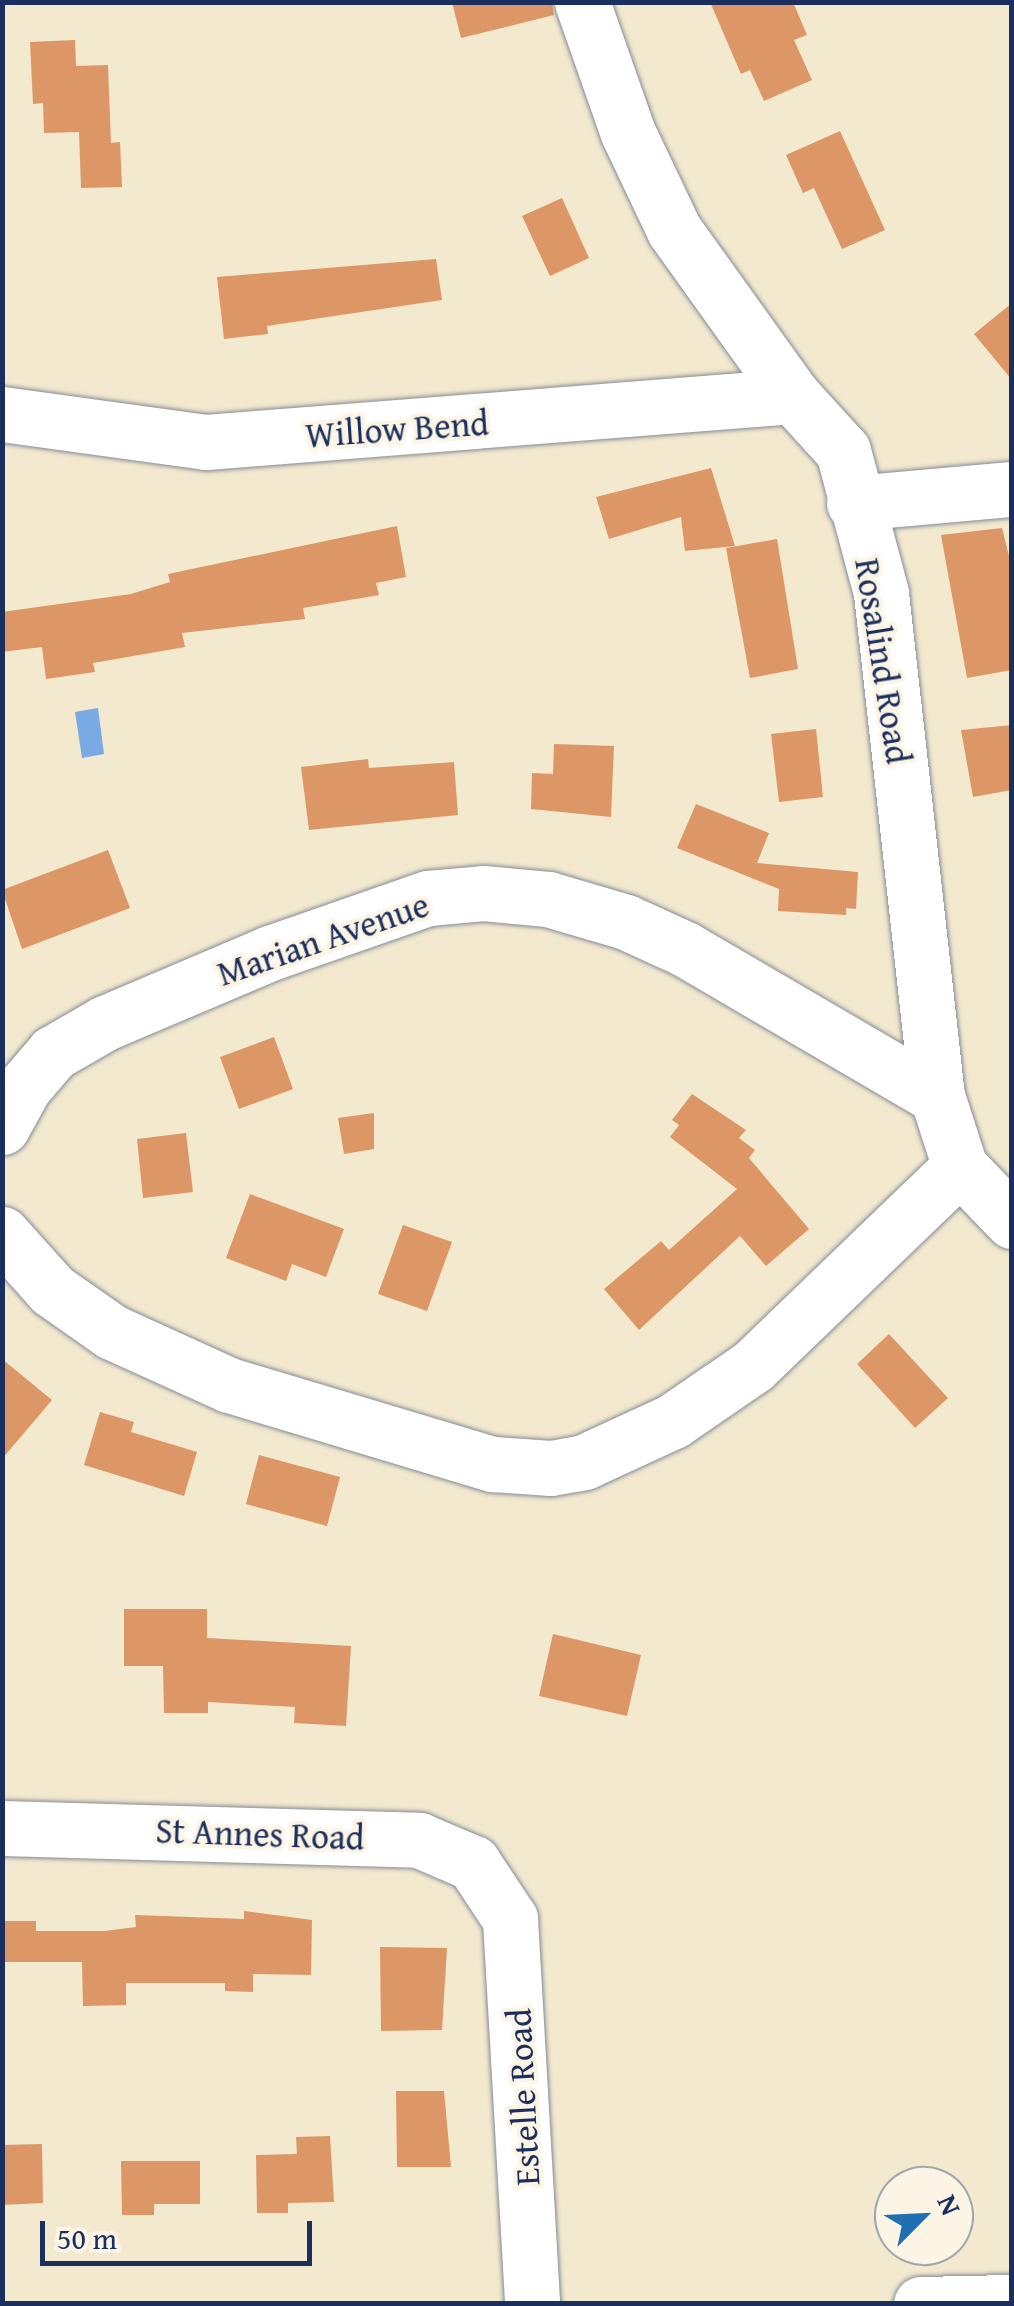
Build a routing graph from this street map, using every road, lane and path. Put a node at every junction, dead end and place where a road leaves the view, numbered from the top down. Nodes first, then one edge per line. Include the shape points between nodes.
1 (582, 2) edge
2 (793, 396) junction
3 (2, 414) edge
4 (1012, 488) edge
5 (854, 503) junction
6 (936, 1096) junction
7 (2, 1127) edge
8 (960, 1166) junction
9 (1012, 1221) edge
10 (2, 1234) edge
11 (2, 1828) edge
12 (497, 1894) joint
13 (1012, 2302) edge
14 (532, 2304) edge
15 (921, 2304) edge

1 - 2 street, Rosalind Road via 628,134 674,230
2 - 3 street, Willow Bend via 206,442
2 - 5 street, Rosalind Road via 844,450
4 - 5 street
5 - 6 street, Rosalind Road via 881,594
6 - 7 street, Marian Avenue via 641,929 548,899 482,894 428,898 270,953 105,1023 53,1053
6 - 8 street
8 - 9 street
8 - 10 street via 754,1366 673,1421 584,1462 551,1468 494,1464 229,1385 112,1332 52,1290
11 - 12 street, St Annes Road via 418,1840 473,1863
12 - 14 street, Estelle Road via 510,1919 519,1997
13 - 15 street

